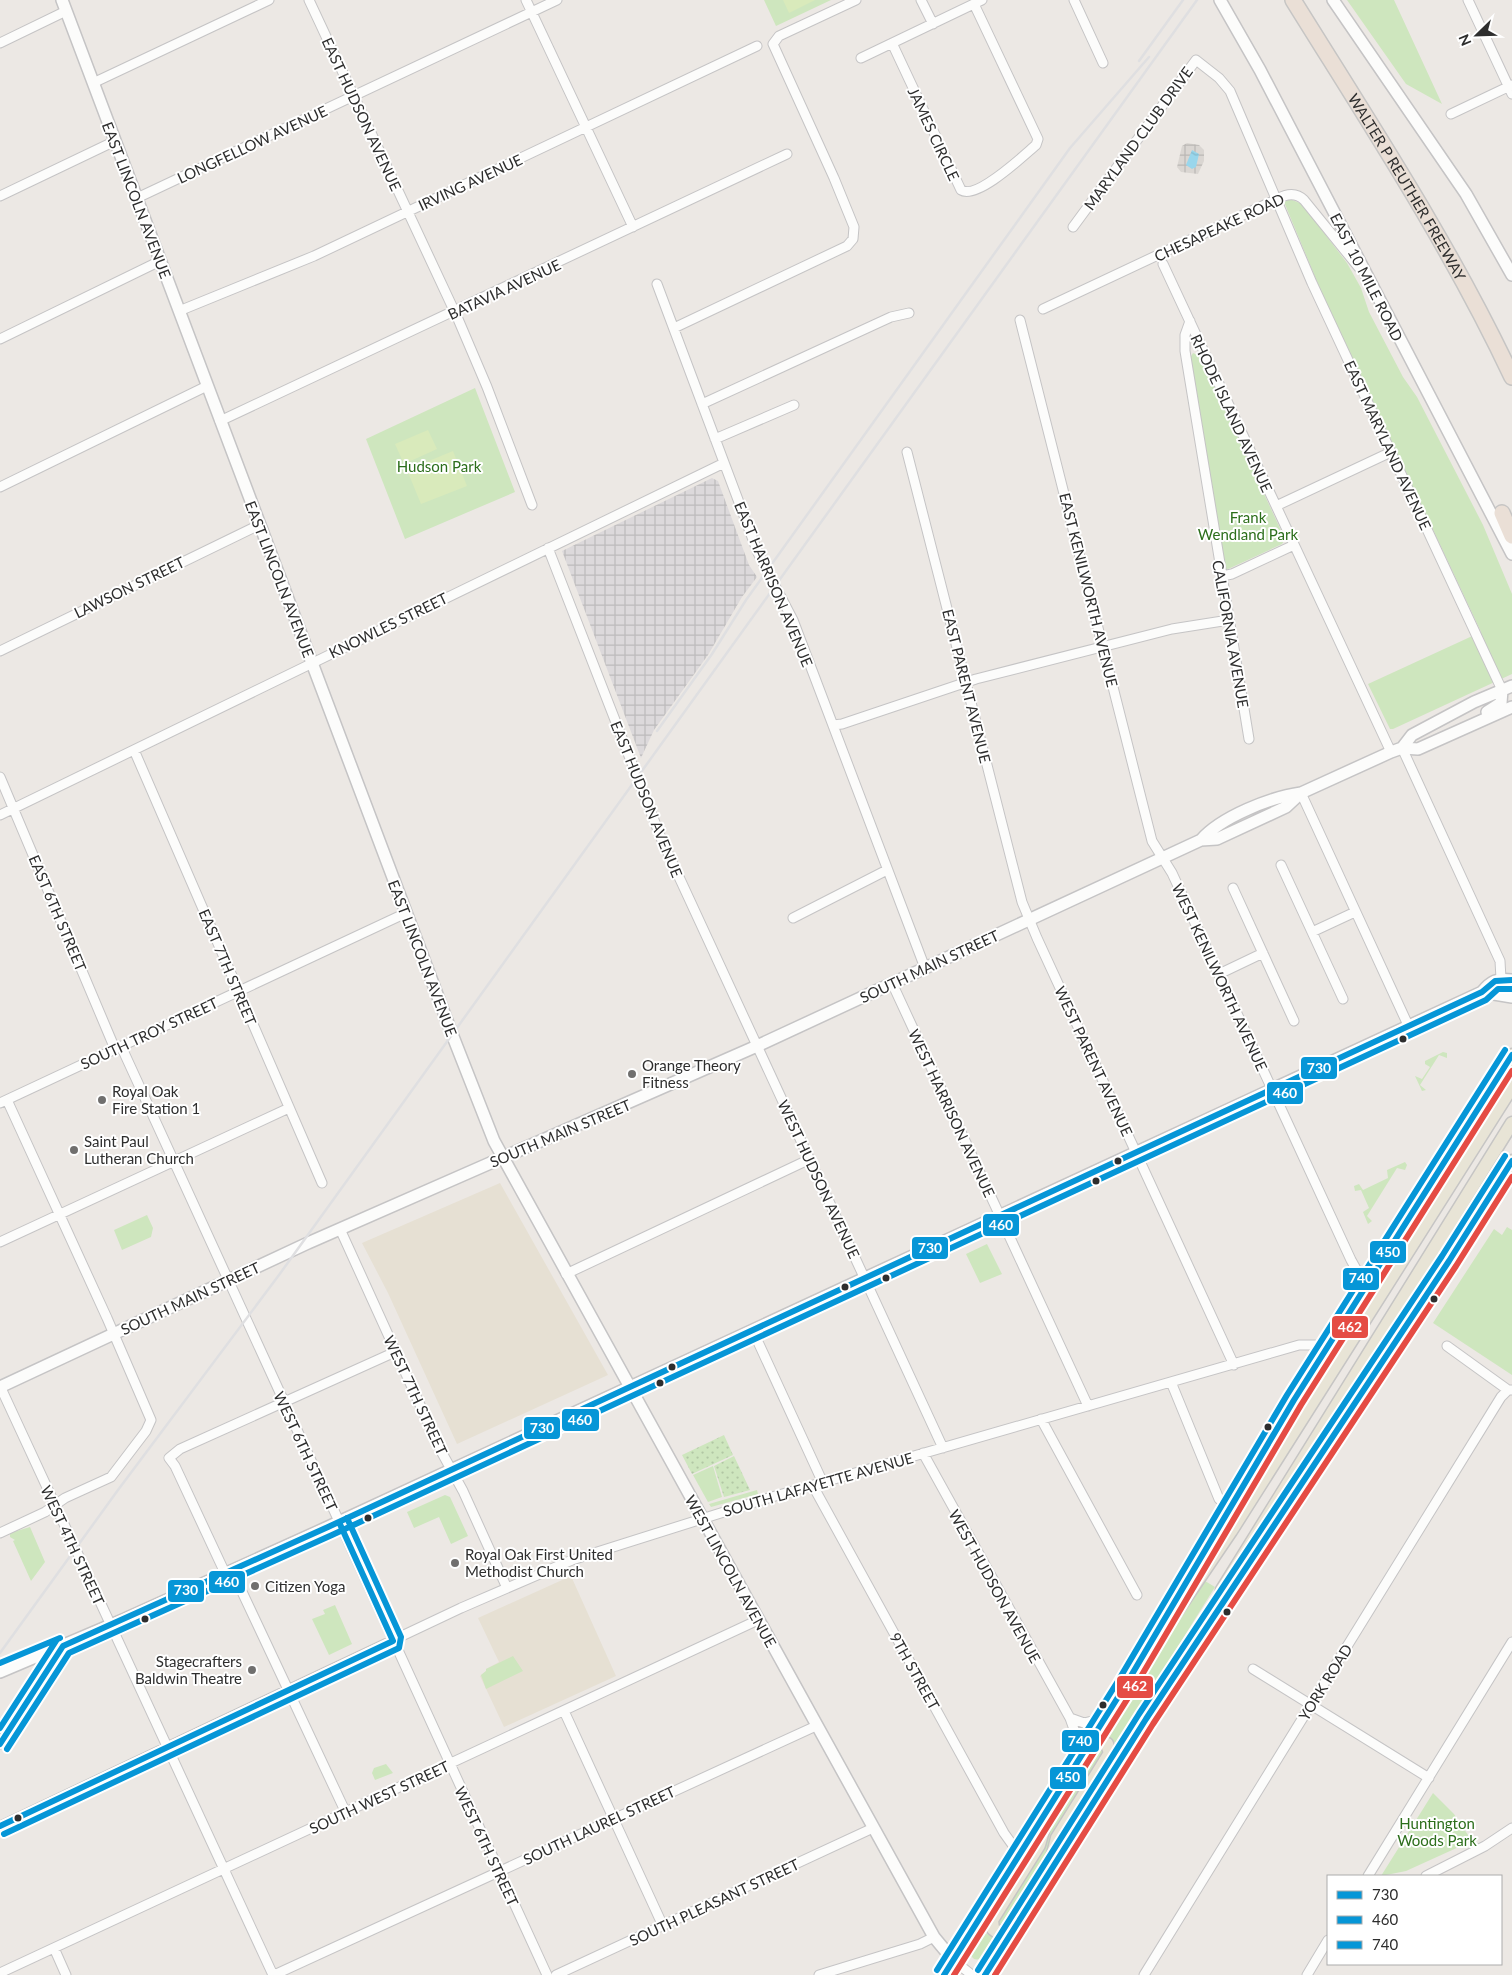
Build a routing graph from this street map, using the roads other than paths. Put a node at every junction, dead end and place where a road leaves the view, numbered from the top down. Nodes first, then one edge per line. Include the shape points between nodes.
1 (269, 0) edge
2 (309, 0) edge
3 (526, 0) edge
4 (557, 0) edge
5 (856, 0) edge
6 (921, 0) edge
7 (1074, 0) edge
8 (1220, 0) edge
9 (1293, 0) edge
10 (1333, 0) edge
11 (1468, 0) edge
12 (978, 2) edge
13 (64, 6) edge
14 (532, 12) junction
15 (932, 24) junction
16 (0, 43) edge
17 (892, 43) junction
18 (757, 46) dead end
19 (861, 58) dead end
20 (1104, 63) dead end
21 (93, 83) junction
22 (1511, 89) edge
23 (354, 95) junction
24 (1451, 114) dead end
25 (586, 127) junction
26 (115, 141) junction
27 (787, 154) dead end
28 (0, 196) edge
29 (137, 198) junction
30 (1277, 198) junction
31 (408, 212) junction
32 (632, 227) junction
33 (1073, 227) dead end
34 (160, 260) junction
35 (1163, 264) dead end
36 (1512, 275) edge
37 (1368, 278) junction
38 (657, 284) dead end
39 (1043, 309) dead end
40 (179, 311) junction
41 (454, 312) junction
42 (909, 314) dead end
43 (1020, 320) dead end
44 (1190, 322) junction
45 (674, 328) junction
46 (0, 339) edge
47 (1512, 377) edge
48 (207, 386) junction
49 (702, 404) junction
50 (794, 405) dead end
51 (220, 421) junction
52 (715, 439) junction
53 (907, 452) dead end
54 (1391, 452) junction
55 (724, 463) junction
56 (0, 487) edge
57 (532, 505) dead end
58 (1276, 506) junction
59 (1502, 513) dead end
60 (259, 525) junction
61 (1512, 536) edge
62 (1294, 545) junction
63 (548, 548) junction
64 (1512, 554) edge
65 (1222, 576) junction
66 (1229, 620) junction
67 (1103, 647) junction
68 (0, 651) edge
69 (311, 662) junction
70 (966, 682) junction
71 (1507, 688) edge
72 (1512, 708) edge
73 (833, 725) junction
74 (1450, 736) junction
75 (1249, 739) dead end
76 (1402, 748) junction
77 (134, 750) junction
78 (1390, 752) junction
79 (0, 778) edge
80 (1301, 793) junction
81 (14, 808) junction
82 (0, 815) edge
83 (1162, 858) junction
84 (1281, 865) dead end
85 (887, 870) junction
86 (1233, 888) dead end
87 (1355, 912) junction
88 (406, 913) junction
89 (792, 918) dead end
90 (1029, 920) junction
91 (1312, 932) junction
92 (1263, 953) junction
93 (925, 968) junction
94 (1219, 974) junction
95 (1506, 979) edge
96 (892, 984) junction
97 (238, 991) junction
98 (1482, 992) junction
99 (1512, 997) edge
100 (1343, 998) dead end
101 (1294, 1021) dead end
102 (1408, 1025) junction
103 (757, 1046) junction
104 (118, 1048) junction
105 (1512, 1055) edge
106 (1512, 1087) edge
107 (1272, 1089) junction
108 (3, 1102) edge
109 (289, 1108) junction
110 (1512, 1122) edge
111 (1136, 1153) junction
112 (502, 1157) junction
113 (810, 1159) junction
114 (1512, 1161) edge
115 (174, 1162) junction
116 (322, 1183) dead end
117 (59, 1214) junction
118 (999, 1216) junction
119 (340, 1229) junction
120 (0, 1242) edge
121 (566, 1274) junction
122 (865, 1278) junction
123 (228, 1281) junction
124 (1367, 1285) junction
125 (753, 1331) junction
126 (113, 1334) junction
127 (1446, 1346) dead end
128 (1326, 1351) junction
129 (395, 1352) junction
130 (1234, 1365) junction
131 (1171, 1382) junction
132 (0, 1386) edge
133 (629, 1387) junction
134 (1510, 1390) edge
135 (284, 1402) junction
136 (1088, 1406) junction
137 (1041, 1420) junction
138 (943, 1448) junction
139 (923, 1453) junction
140 (451, 1470) junction
141 (823, 1483) junction
142 (813, 1486) junction
143 (55, 1505) junction
144 (1230, 1509) junction
145 (701, 1518) junction
146 (338, 1522) junction
147 (0, 1532) edge
148 (225, 1573) junction
149 (507, 1588) junction
150 (1137, 1595) dead end
151 (758, 1620) junction
152 (111, 1625) junction
153 (392, 1641) junction
154 (1512, 1642) edge
155 (63, 1646) junction
156 (1253, 1669) dead end
157 (0, 1672) edge
158 (1125, 1686) junction
159 (288, 1690) junction
160 (1312, 1705) junction
161 (1153, 1709) junction
162 (564, 1711) junction
163 (1070, 1718) junction
164 (1104, 1718) junction
165 (816, 1726) junction
166 (0, 1744) edge
167 (167, 1746) junction
168 (1084, 1748) junction
169 (450, 1764) junction
170 (1429, 1778) junction
171 (1050, 1806) junction
172 (346, 1813) junction
173 (614, 1819) junction
174 (0, 1826) edge
175 (873, 1828) junction
176 (1512, 1828) edge
177 (1019, 1854) junction
178 (224, 1869) junction
179 (499, 1872) junction
180 (1369, 1875) edge
181 (1428, 1875) edge
182 (1046, 1876) junction
183 (663, 1926) junction
184 (1013, 1930) junction
185 (934, 1937) junction
186 (1327, 1942) edge
187 (54, 1948) junction
188 (953, 1960) junction
189 (0, 1973) edge
190 (66, 1975) edge
191 (273, 1975) edge
192 (547, 1975) edge
193 (556, 1975) edge
194 (819, 1975) edge
195 (944, 1975) edge
196 (972, 1975) edge
197 (985, 1975) edge
198 (1144, 1975) edge
199 (1307, 1975) edge

1 - 21 street
2 - 23 street, EAST HUDSON AVENUE
3 - 14 street
4 - 14 street, LONGFELLOW AVENUE
5 - 45 street via 774,41 775,51 854,227 853,239 847,246
6 - 15 street
7 - 20 street
8 - 37 main road, EAST 10 MILE ROAD
9 - 47 highway, WALTER P REUTHER FREEWAY via 1433,225
10 - 36 main road via 1466,194
11 - 22 street
12 - 15 street
12 - 17 street, JAMES CIRCLE via 1038,141 1000,176 975,189 966,192 960,189
13 - 16 street
13 - 21 main road, EAST LINCOLN AVENUE
14 - 23 street, LONGFELLOW AVENUE
14 - 25 street
15 - 17 street
17 - 19 street
18 - 25 street, IRVING AVENUE
21 - 26 main road, EAST LINCOLN AVENUE
22 - 24 street
23 - 29 street, LONGFELLOW AVENUE
23 - 31 street, EAST HUDSON AVENUE
25 - 31 street, IRVING AVENUE
25 - 32 street
26 - 28 street
26 - 29 main road, EAST LINCOLN AVENUE
27 - 32 street, BATAVIA AVENUE
29 - 34 main road, EAST LINCOLN AVENUE
30 - 33 street, MARYLAND CLUB DRIVE via 1230,92 1196,60
30 - 37 street, CHESAPEAKE ROAD via 1300,197
30 - 39 street, CHESAPEAKE ROAD
30 - 54 street, EAST MARYLAND AVENUE via 1312,283
31 - 40 street, IRVING AVENUE via 314,256
31 - 41 street, EAST HUDSON AVENUE
32 - 41 street, BATAVIA AVENUE
34 - 40 main road, EAST LINCOLN AVENUE
34 - 46 street
35 - 44 street, RHODE ISLAND AVENUE
37 - 64 main road, EAST 10 MILE ROAD
38 - 45 street, EAST HARRISON AVENUE
40 - 48 main road, EAST LINCOLN AVENUE
41 - 51 street, BATAVIA AVENUE
41 - 57 street, EAST HUDSON AVENUE
42 - 49 street via 891,316
43 - 67 street, EAST KENILWORTH AVENUE
44 - 58 street, RHODE ISLAND AVENUE
44 - 65 street, CALIFORNIA AVENUE via 1185,334 1185,351
45 - 49 street, EAST HARRISON AVENUE
48 - 51 main road, EAST LINCOLN AVENUE
48 - 56 street
49 - 52 street, EAST HARRISON AVENUE
50 - 52 street
51 - 60 main road, EAST LINCOLN AVENUE
52 - 55 street, EAST HARRISON AVENUE
53 - 70 street, EAST PARENT AVENUE
54 - 58 street
54 - 71 street, EAST MARYLAND AVENUE
55 - 63 street, KNOWLES STREET
55 - 73 street, EAST HARRISON AVENUE via 758,553 789,610
58 - 62 street, RHODE ISLAND AVENUE
59 - 61 highway
60 - 68 street, LAWSON STREET
60 - 69 main road, EAST LINCOLN AVENUE
62 - 65 street
62 - 78 street, RHODE ISLAND AVENUE
63 - 69 street, KNOWLES STREET
63 - 103 street, EAST HUDSON AVENUE via 648,806
65 - 66 street, CALIFORNIA AVENUE
66 - 67 street via 1172,629
66 - 75 street, CALIFORNIA AVENUE
67 - 70 street
67 - 83 street, EAST KENILWORTH AVENUE via 1152,841
69 - 77 street, KNOWLES STREET
69 - 88 main road, EAST LINCOLN AVENUE
70 - 73 street
70 - 90 street, EAST PARENT AVENUE
71 - 74 main road via 1498,706 1468,720
71 - 76 main road, SOUTH MAIN STREET via 1412,735
72 - 74 main road, SOUTH MAIN STREET
73 - 85 street, EAST HARRISON AVENUE
74 - 76 main road, SOUTH MAIN STREET via 1418,749
76 - 78 main road, SOUTH MAIN STREET
76 - 95 street
77 - 81 street, KNOWLES STREET
77 - 97 street, EAST 7TH STREET
78 - 80 main road, SOUTH MAIN STREET
79 - 81 street, EAST 6TH STREET
80 - 83 main road, SOUTH MAIN STREET via 1280,796 1212,828 1201,840
80 - 87 street
81 - 82 street, KNOWLES STREET
81 - 104 street, EAST 6TH STREET
83 - 90 main road, SOUTH MAIN STREET
83 - 94 street, WEST KENILWORTH AVENUE
84 - 91 street
85 - 89 street
85 - 93 street, EAST HARRISON AVENUE
86 - 92 street
87 - 91 street
87 - 102 street
88 - 97 street, SOUTH TROY STREET
88 - 112 main road, EAST LINCOLN AVENUE
90 - 93 main road, SOUTH MAIN STREET
90 - 111 street, WEST PARENT AVENUE
91 - 100 street
92 - 94 street
92 - 101 street
93 - 96 main road, SOUTH MAIN STREET
94 - 107 street, WEST KENILWORTH AVENUE
95 - 98 main road via 1490,982
96 - 103 main road, SOUTH MAIN STREET
96 - 118 street, WEST HARRISON AVENUE
97 - 104 street, SOUTH TROY STREET
97 - 109 street, EAST 7TH STREET
98 - 99 main road
98 - 102 main road
102 - 107 main road
103 - 112 main road, SOUTH MAIN STREET
103 - 113 street, WEST HUDSON AVENUE
104 - 108 street, SOUTH TROY STREET
104 - 115 street, EAST 6TH STREET
105 - 124 main road
106 - 158 main road via 1231,1531
107 - 111 main road
107 - 124 street, WEST KENILWORTH AVENUE via 1351,1260
108 - 117 street
109 - 115 street
109 - 116 street, EAST 7TH STREET
110 - 161 main road via 1283,1489
111 - 118 main road
111 - 130 street, WEST PARENT AVENUE
112 - 119 main road, SOUTH MAIN STREET
112 - 121 main road, WEST LINCOLN AVENUE
113 - 121 street
113 - 122 street, WEST HUDSON AVENUE
114 - 161 main road
115 - 117 street
115 - 123 street, EAST 6TH STREET
117 - 120 street
117 - 126 street
118 - 122 main road
118 - 136 street, WEST HARRISON AVENUE
119 - 123 main road, SOUTH MAIN STREET
119 - 129 street, WEST 7TH STREET
121 - 133 main road, WEST LINCOLN AVENUE
122 - 125 main road
122 - 138 street, WEST HUDSON AVENUE
123 - 126 main road, SOUTH MAIN STREET
123 - 135 street, WEST 6TH STREET
124 - 128 main road
125 - 133 main road
125 - 141 street
126 - 132 main road, SOUTH MAIN STREET
126 - 143 street via 151,1420 116,1474
127 - 134 street
128 - 130 street, SOUTH LAFAYETTE AVENUE via 1315,1345 1299,1345
128 - 144 main road
129 - 135 street
129 - 140 street, WEST 7TH STREET
130 - 131 street, SOUTH LAFAYETTE AVENUE
131 - 136 street, SOUTH LAFAYETTE AVENUE
131 - 144 street via 1218,1495
132 - 143 street, WEST 4TH STREET
133 - 140 main road
133 - 145 main road, WEST LINCOLN AVENUE
134 - 160 street, YORK ROAD via 1501,1397
135 - 146 street, WEST 6TH STREET
135 - 148 street via 180,1448 168,1458 175,1466
136 - 137 street, SOUTH LAFAYETTE AVENUE
137 - 138 street, SOUTH LAFAYETTE AVENUE
137 - 150 street
138 - 139 street, SOUTH LAFAYETTE AVENUE
139 - 141 street, SOUTH LAFAYETTE AVENUE
139 - 163 street, WEST HUDSON AVENUE
140 - 146 main road
140 - 149 street, WEST 7TH STREET
141 - 142 street, SOUTH LAFAYETTE AVENUE
142 - 145 street, SOUTH LAFAYETTE AVENUE
142 - 177 street, 9TH STREET via 1004,1833
143 - 147 street
143 - 152 street, WEST 4TH STREET
144 - 158 main road
145 - 149 street, SOUTH LAFAYETTE AVENUE via 572,1560
145 - 151 main road, WEST LINCOLN AVENUE
146 - 148 main road
146 - 153 street, WEST 6TH STREET
148 - 152 main road
148 - 159 street via 236,1579
149 - 153 street, SOUTH LAFAYETTE AVENUE
151 - 162 street, SOUTH WEST STREET
151 - 165 main road, WEST LINCOLN AVENUE
152 - 155 main road
152 - 167 street, WEST 4TH STREET
153 - 159 street, SOUTH LAFAYETTE AVENUE
153 - 169 street, WEST 6TH STREET
154 - 170 street
155 - 157 main road
155 - 166 street
156 - 160 street
158 - 164 main road
159 - 167 street, SOUTH LAFAYETTE AVENUE
159 - 172 street
160 - 170 street
160 - 198 street, YORK ROAD
161 - 182 main road
162 - 169 street, SOUTH WEST STREET
162 - 173 street
163 - 164 street via 1084,1723
163 - 168 street, WEST HUDSON AVENUE
164 - 168 main road
165 - 173 street, SOUTH LAUREL STREET
165 - 175 main road, WEST LINCOLN AVENUE
167 - 174 street, SOUTH LAFAYETTE AVENUE
167 - 178 street, WEST 4TH STREET
168 - 171 main road
168 - 182 main road via 1102,1742 1107,1744 1110,1753 1057,1838
169 - 172 street, SOUTH WEST STREET
169 - 179 street, WEST 6TH STREET
170 - 180 street
171 - 177 main road
171 - 184 main road via 1039,1846 992,1920 993,1929 998,1932
172 - 178 street, SOUTH WEST STREET
173 - 179 street, SOUTH LAUREL STREET
173 - 183 street
175 - 183 street, SOUTH PLEASANT STREET
175 - 185 main road, WEST LINCOLN AVENUE
176 - 181 street via 1485,1846
177 - 188 main road
178 - 187 street, SOUTH WEST STREET
178 - 191 street, WEST 4TH STREET
179 - 191 street, SOUTH LAUREL STREET
179 - 192 street, WEST 6TH STREET
182 - 184 main road
183 - 193 street, SOUTH PLEASANT STREET
184 - 197 main road
185 - 188 main road, WEST LINCOLN AVENUE
185 - 194 street
186 - 199 street
187 - 189 street, SOUTH WEST STREET
187 - 190 street
188 - 195 main road
188 - 196 street, WEST LINCOLN AVENUE

